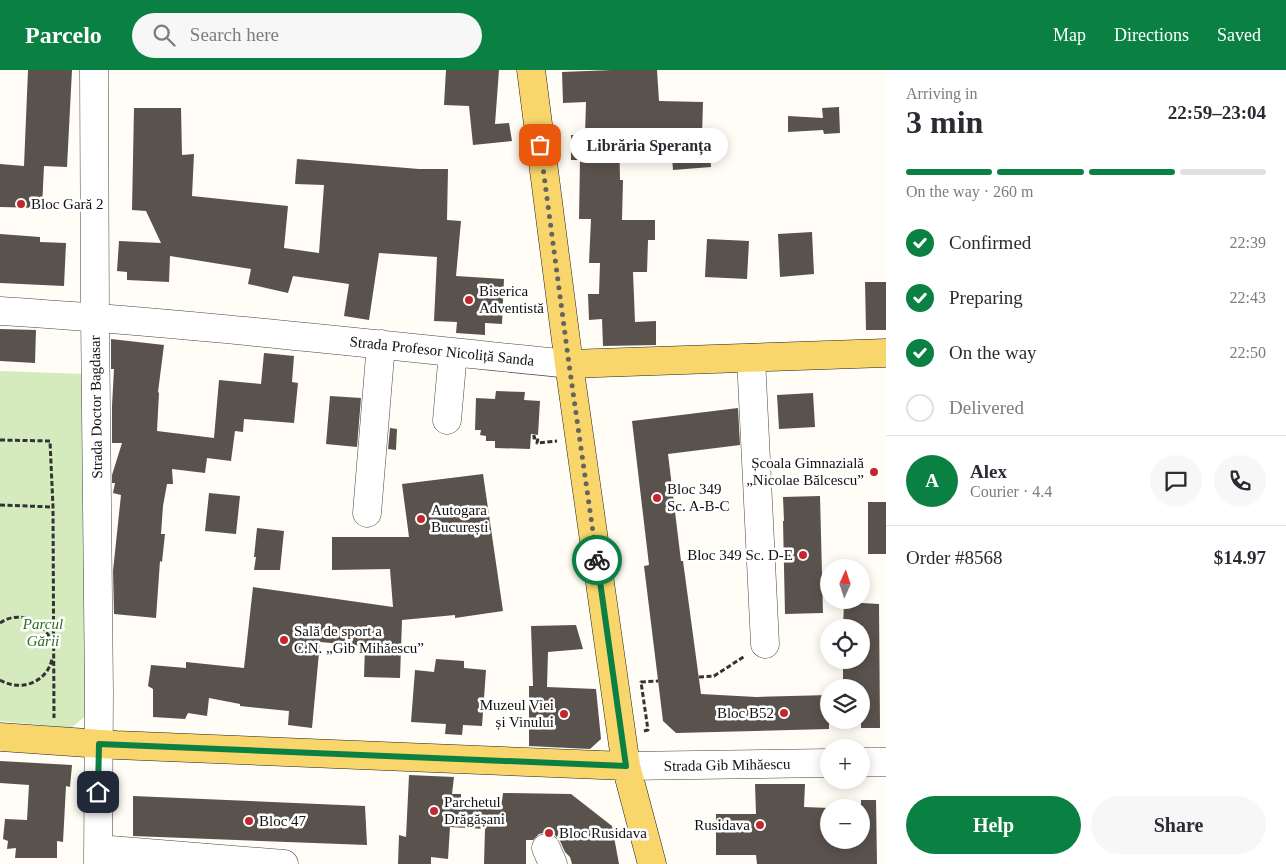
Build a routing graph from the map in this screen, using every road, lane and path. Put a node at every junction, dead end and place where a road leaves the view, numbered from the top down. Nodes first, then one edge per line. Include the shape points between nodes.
1 (94, 70) edge
2 (531, 70) edge
3 (0, 311) edge
4 (95, 317) junction
5 (381, 344) junction
6 (453, 352) junction
7 (886, 353) edge
8 (751, 358) junction
9 (569, 364) junction
10 (447, 420) dead end
11 (534, 435) dead end
12 (0, 440) edge
13 (553, 442) dead end
14 (0, 505) edge
15 (53, 507) junction
16 (367, 513) dead end
17 (0, 623) edge
18 (765, 644) joint
19 (54, 652) junction
20 (699, 677) dead end
21 (0, 680) edge
22 (0, 737) edge
23 (54, 741) junction
24 (99, 744) junction
25 (870, 762) edge
26 (886, 762) edge
27 (820, 763) edge
28 (626, 766) junction
29 (98, 856) edge
30 (284, 864) edge
31 (652, 864) edge

1 - 4 street, Strada Doctor Bagdasar
2 - 9 main road
3 - 4 street, Strada Profesor Nicoliță Sanda
4 - 5 street, Strada Profesor Nicoliță Sanda
4 - 24 street, Strada Doctor Bagdasar
5 - 6 street, Strada Profesor Nicoliță Sanda
5 - 16 street
6 - 9 street, Strada Profesor Nicoliță Sanda
6 - 10 street
7 - 8 main road, Strada Profesor Nicoliță Sanda
8 - 9 main road, Strada Profesor Nicoliță Sanda
8 - 18 street
9 - 28 main road
11 - 13 path via 538,438 537,443
12 - 15 path via 50,441
14 - 15 path
15 - 19 path
17 - 19 path via 15,617 38,623 46,630
18 - 20 path via 714,676
19 - 21 path via 52,663 39,680 18,686
19 - 23 path
22 - 23 main road
23 - 24 main road
24 - 28 main road
24 - 29 street, Strada Doctor Bagdasar
25 - 26 street
27 - 28 street, Strada Gib Mihăescu
28 - 31 main road
29 - 30 street

